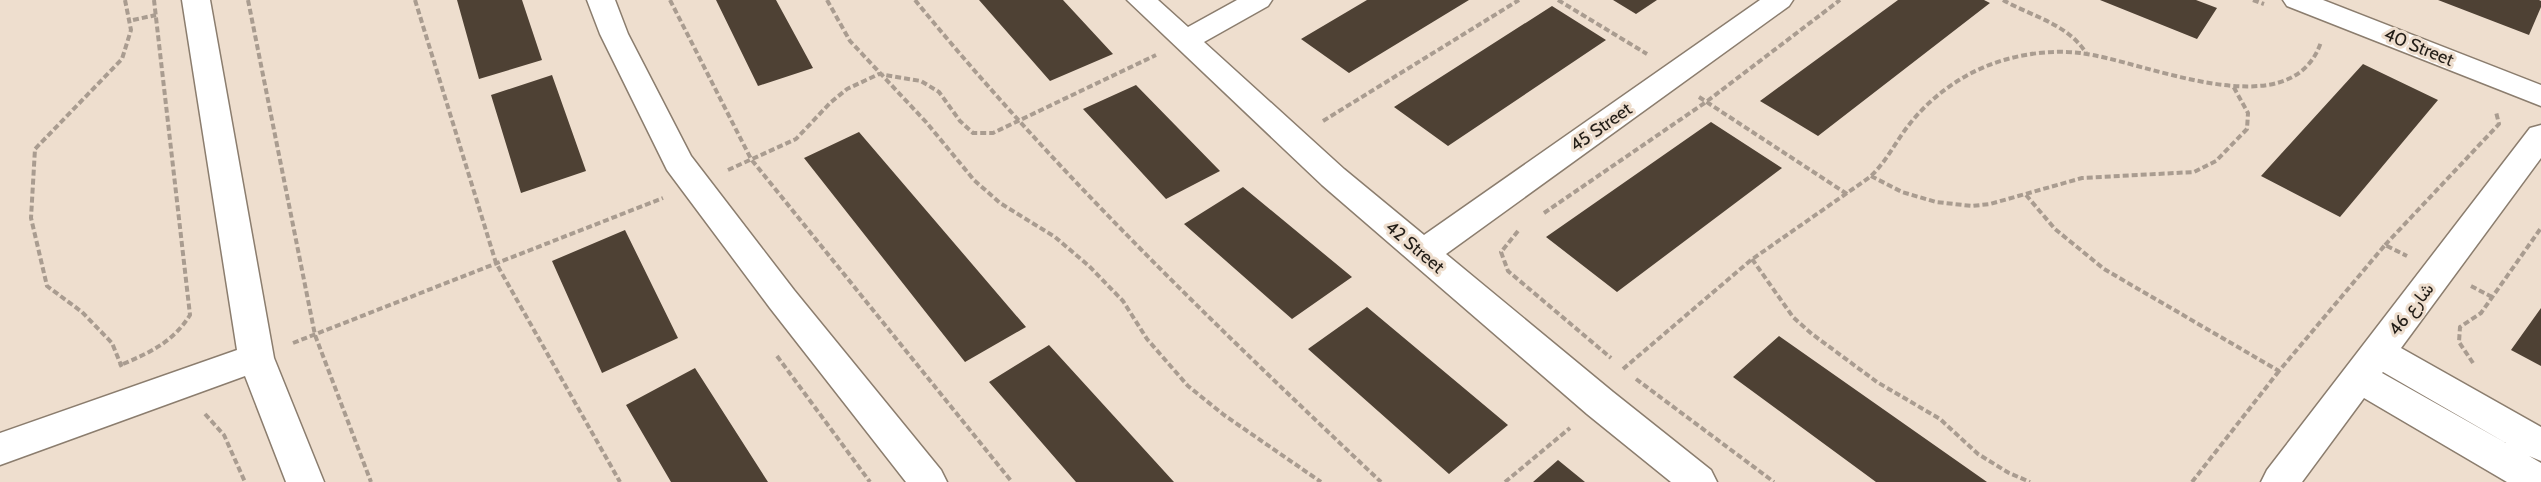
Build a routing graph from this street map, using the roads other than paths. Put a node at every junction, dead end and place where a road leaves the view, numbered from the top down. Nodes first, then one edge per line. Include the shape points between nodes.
1 (196, 0) edge
2 (601, 0) edge
3 (1141, 0) edge
4 (1258, 0) edge
5 (1779, 0) edge
6 (2286, 4) edge
7 (1185, 41) junction
8 (2541, 96) edge
9 (2541, 136) edge
10 (1424, 254) junction
11 (256, 358) junction
12 (2368, 365) junction
13 (2541, 445) edge
14 (0, 449) edge
15 (305, 482) edge
16 (928, 482) edge
17 (1698, 482) edge
18 (2280, 482) edge
19 (2540, 482) edge

1 - 11 street
2 - 16 street via 678,162
3 - 7 street, 42 Street
4 - 7 street
5 - 10 street, 45 Street via 1660,67
6 - 8 street, 40 Street via 2333,14
7 - 10 street, 42 Street via 1268,119
9 - 12 street, شارع 46
10 - 17 street, 42 Street
11 - 14 street
11 - 15 street
12 - 13 street
12 - 18 street, شارع 46
12 - 19 street

